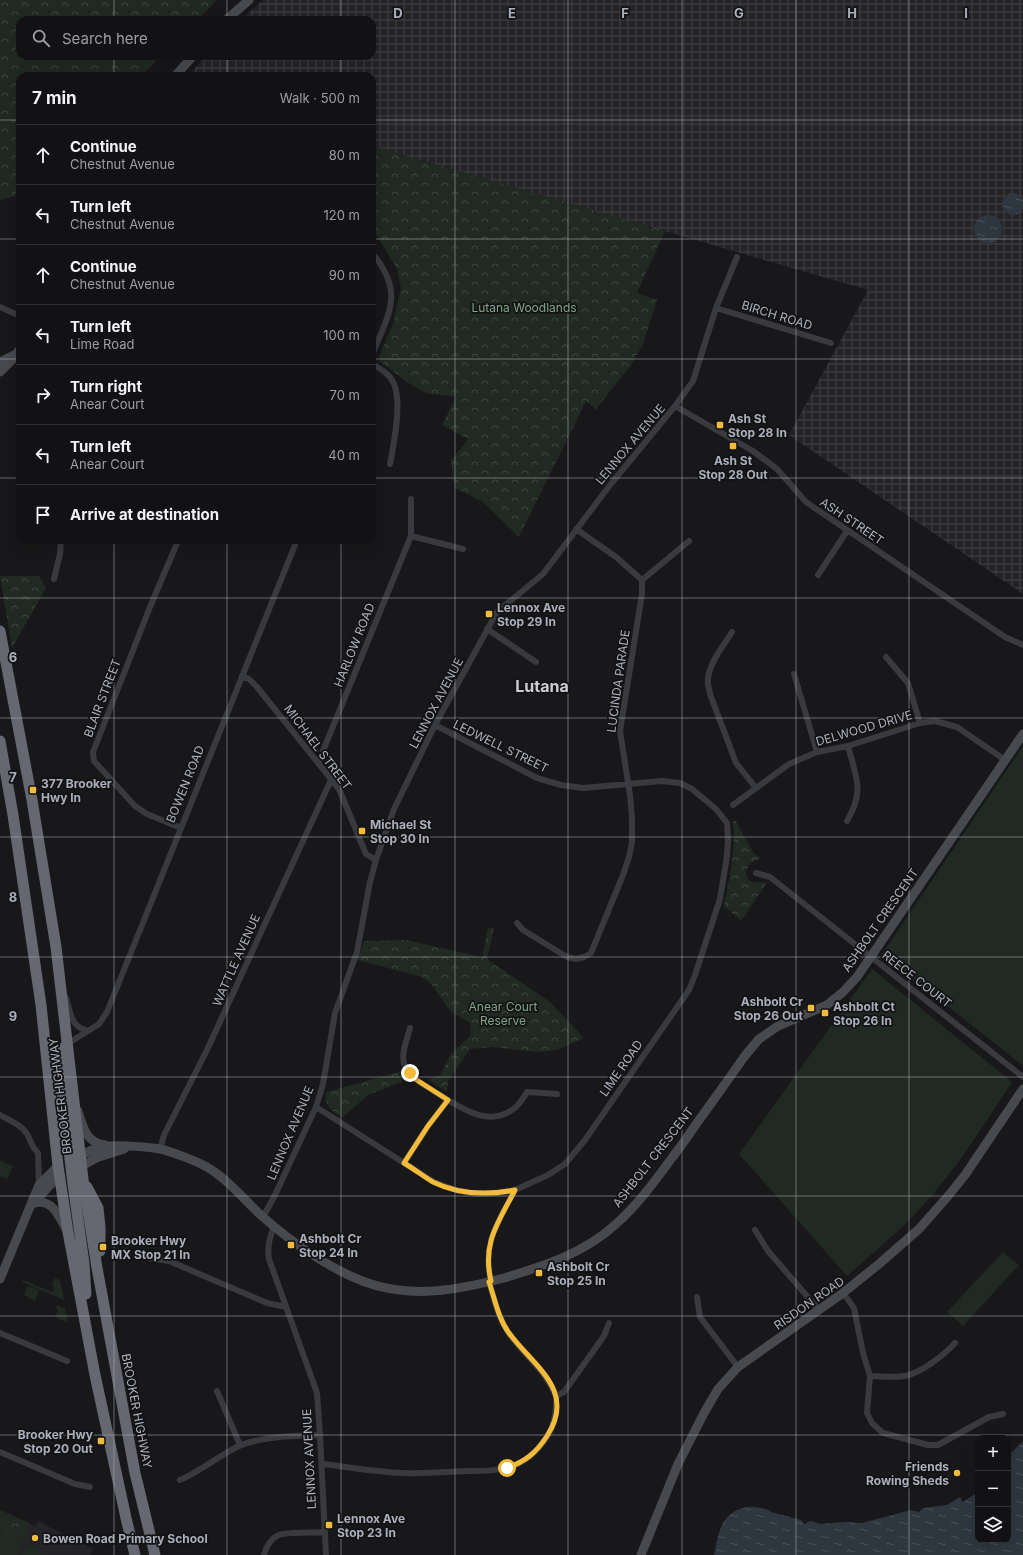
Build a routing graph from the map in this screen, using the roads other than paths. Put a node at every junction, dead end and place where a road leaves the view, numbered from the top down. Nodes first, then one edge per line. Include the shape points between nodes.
1 (249, 0) edge
2 (231, 16) edge
3 (189, 60) edge
4 (179, 72) edge
5 (737, 257) dead end
6 (376, 258) edge
7 (0, 307) edge
8 (716, 308) junction
9 (16, 314) edge
10 (831, 343) dead end
11 (376, 345) edge
12 (16, 355) edge
13 (16, 356) edge
14 (16, 356) edge
15 (0, 362) edge
16 (376, 367) edge
17 (0, 372) edge
18 (0, 380) edge
19 (676, 406) junction
20 (390, 464) dead end
21 (411, 499) dead end
22 (576, 529) junction
23 (847, 531) junction
24 (411, 536) junction
25 (689, 541) dead end
26 (61, 544) edge
27 (177, 544) edge
28 (295, 544) edge
29 (463, 549) dead end
30 (818, 575) dead end
31 (54, 579) dead end
32 (642, 580) junction
33 (487, 629) junction
34 (0, 631) edge
35 (732, 632) dead end
36 (1023, 645) edge
37 (886, 657) dead end
38 (536, 662) dead end
39 (794, 674) dead end
40 (242, 676) junction
41 (920, 723) junction
42 (435, 725) junction
43 (1023, 734) edge
44 (0, 742) edge
45 (848, 746) junction
46 (817, 752) junction
47 (1004, 760) junction
48 (318, 763) junction
49 (331, 780) junction
50 (628, 784) junction
51 (756, 788) junction
52 (733, 805) dead end
53 (847, 821) dead end
54 (181, 828) junction
55 (376, 860) junction
56 (756, 872) dead end
57 (517, 923) dead end
58 (871, 957) junction
59 (59, 975) junction
60 (410, 1028) dead end
61 (88, 1031) junction
62 (67, 1044) junction
63 (1023, 1077) edge
64 (1023, 1089) edge
65 (72, 1091) junction
66 (557, 1094) dead end
67 (448, 1100) junction
68 (316, 1107) junction
69 (0, 1115) edge
70 (112, 1146) junction
71 (131, 1147) junction
72 (160, 1149) junction
73 (76, 1163) junction
74 (404, 1163) junction
75 (59, 1171) junction
76 (39, 1185) junction
77 (515, 1190) junction
78 (31, 1207) junction
79 (263, 1217) junction
80 (274, 1227) junction
81 (755, 1230) dead end
82 (68, 1232) junction
83 (148, 1258) dead end
84 (0, 1279) edge
85 (490, 1282) junction
86 (843, 1293) junction
87 (697, 1297) dead end
88 (286, 1306) junction
89 (819, 1310) junction
90 (609, 1323) dead end
91 (0, 1333) edge
92 (88, 1333) junction
93 (956, 1343) dead end
94 (67, 1361) dead end
95 (738, 1368) junction
96 (870, 1376) junction
97 (217, 1391) dead end
98 (556, 1396) junction
99 (1003, 1414) dead end
100 (320, 1435) junction
101 (240, 1445) junction
102 (0, 1452) edge
103 (322, 1464) junction
104 (180, 1480) dead end
105 (90, 1486) dead end
106 (324, 1532) junction
107 (135, 1555) edge
108 (155, 1555) edge
109 (264, 1555) edge
110 (326, 1555) edge
111 (641, 1555) edge

1 - 2 street
3 - 4 street
5 - 8 street, LENNOX AVENUE
6 - 11 street via 383,266 392,292 391,306
7 - 9 street
8 - 10 street, BIRCH ROAD
8 - 19 street, LENNOX AVENUE via 693,381
12 - 15 street
13 - 17 street
14 - 18 street
16 - 20 street via 391,378 397,396 396,438
19 - 22 street, LENNOX AVENUE
19 - 23 street, ASH STREET via 777,469 806,502
21 - 24 street, HARLOW ROAD
22 - 32 street via 616,557
22 - 33 street, LENNOX AVENUE via 543,574 497,612
23 - 30 street
23 - 36 street, ASH STREET via 1006,637
24 - 29 street
24 - 48 street, HARLOW ROAD
25 - 32 street
26 - 31 street
27 - 54 street, BLAIR STREET via 93,752 94,761 135,806
28 - 40 street, BOWEN ROAD
32 - 50 street, LUCINDA PARADE via 642,594 620,731
33 - 38 street
33 - 42 street, LENNOX AVENUE
34 - 59 highway, BROOKER HIGHWAY via 32,800
35 - 51 street via 711,668 708,684 734,758 741,772
37 - 41 street via 908,683
39 - 46 street
40 - 48 street, MICHAEL STREET via 258,687
40 - 54 street, BOWEN ROAD
41 - 45 street, DELWOOD DRIVE
41 - 47 street, DELWOOD DRIVE via 935,721 957,727
42 - 50 street, LEDWELL STREET via 537,778 561,786 583,788
42 - 55 street, LENNOX AVENUE via 394,810
43 - 47 street, ASHBOLT CRESCENT
44 - 75 highway, BROOKER HIGHWAY via 41,1005
45 - 46 street, DELWOOD DRIVE
45 - 53 street via 858,784 857,800
46 - 51 street, DELWOOD DRIVE via 789,764
47 - 58 street, ASHBOLT CRESCENT
48 - 49 street, MICHAEL STREET
49 - 55 street, MICHAEL STREET via 344,799 366,854
49 - 72 street, WATTLE AVENUE via 208,1050 164,1135
50 - 57 street, LUCINDA PARADE via 632,818 629,857 591,953 584,958 567,956 522,930
50 - 77 street, LIME ROAD via 662,781 680,783 707,800 722,815 727,823 728,840 720,899 689,990 585,1140 565,1164
51 - 52 street, DELWOOD DRIVE
54 - 61 street, BOWEN ROAD via 107,1012 99,1024
55 - 68 street, LENNOX AVENUE via 357,952 335,1013 323,1084
56 - 58 street, REECE COURT via 770,877
58 - 63 street, REECE COURT
58 - 85 street, ASHBOLT CRESCENT via 857,977 828,1004 778,1026 759,1039 642,1197 616,1224 562,1259
59 - 61 street via 74,1023
59 - 62 highway, BROOKER HIGHWAY
60 - 67 street via 403,1058 406,1068 412,1077
61 - 62 street, BOWEN ROAD
62 - 65 highway, BROOKER HIGHWAY
62 - 73 highway via 61,1053 60,1066
64 - 86 street, RISDON ROAD via 964,1175 934,1212 900,1246
65 - 70 street via 90,1138 95,1143
65 - 73 highway, BROOKER HIGHWAY
66 - 67 street via 527,1092 517,1106 507,1113 492,1117 476,1116
67 - 74 street
68 - 74 street, LIME ROAD
68 - 79 street, LENNOX AVENUE
69 - 76 street via 25,1132 38,1153
70 - 71 street, ASHBOLT CRESCENT
70 - 73 street, ASHBOLT CRESCENT via 98,1148
71 - 72 street, ASHBOLT CRESCENT
71 - 73 street, ASHBOLT CRESCENT
72 - 79 street, ASHBOLT CRESCENT via 205,1165 217,1173
73 - 75 highway
73 - 92 highway
73 - 108 highway, BROOKER HIGHWAY via 98,1208 99,1278 135,1473
74 - 77 street, LIME ROAD via 434,1182 456,1190 476,1194
75 - 76 street
75 - 78 street
75 - 82 highway, BROOKER HIGHWAY
76 - 78 street
77 - 85 street via 492,1235 488,1253
78 - 82 street via 44,1203 53,1208
78 - 84 street
79 - 80 street, ASHBOLT CRESCENT
80 - 85 street, ASHBOLT CRESCENT via 337,1268 365,1282 386,1288 402,1291 441,1291
80 - 88 street, LENNOX AVENUE via 268,1252
81 - 89 street via 768,1250
82 - 92 highway, BROOKER HIGHWAY
83 - 88 street via 169,1261 267,1303
85 - 98 street via 497,1310 508,1332 541,1369
86 - 89 street, RISDON ROAD
86 - 96 street via 854,1308
87 - 95 street via 700,1317
88 - 100 street, LENNOX AVENUE via 317,1393
89 - 95 street, RISDON ROAD
90 - 98 street via 604,1336 564,1392
91 - 94 street
92 - 107 highway, BROOKER HIGHWAY
93 - 96 street via 943,1356 912,1374 898,1377
95 - 111 street, RISDON ROAD via 718,1389 696,1426
96 - 99 street via 867,1413 872,1423 883,1433 928,1445 938,1445 989,1417
97 - 101 street
98 - 103 street via 554,1422 538,1449 523,1461 507,1468 402,1473
100 - 101 street via 275,1437
100 - 103 street, LENNOX AVENUE
101 - 104 street via 196,1473
102 - 105 street via 75,1484
103 - 106 street, LENNOX AVENUE
106 - 109 street via 280,1535 272,1540
106 - 110 street, LENNOX AVENUE

